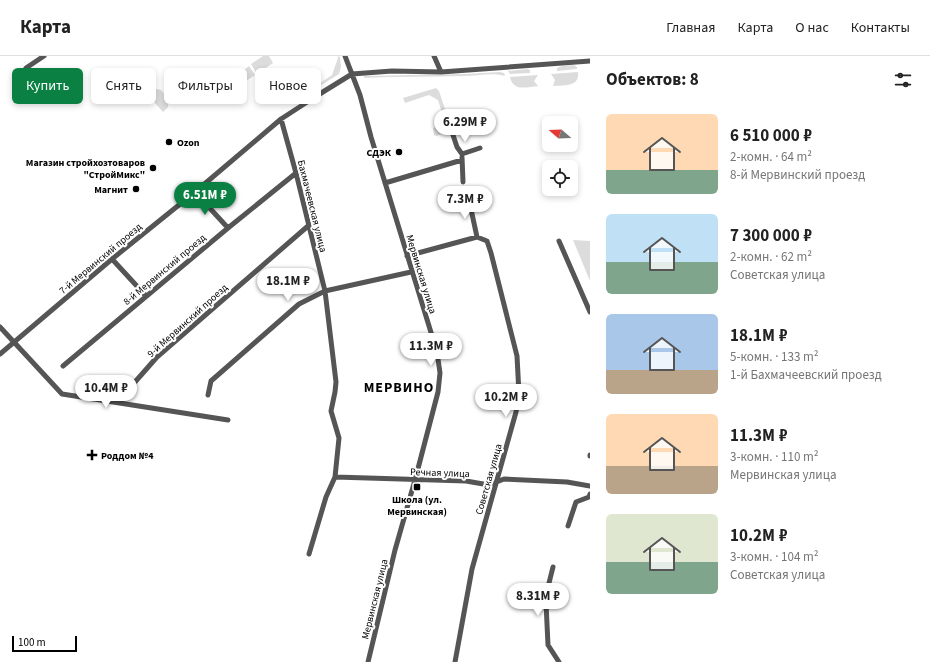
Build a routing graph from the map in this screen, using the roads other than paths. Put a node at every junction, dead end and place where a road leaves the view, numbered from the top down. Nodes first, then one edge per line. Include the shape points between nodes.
1 (44, 56) edge
2 (345, 56) edge
3 (434, 56) edge
4 (578, 56) edge
5 (578, 62) junction
6 (590, 62) edge
7 (26, 68) dead end
8 (441, 72) junction
9 (352, 74) junction
10 (281, 119) junction
11 (452, 132) dead end
12 (480, 148) dead end
13 (462, 157) junction
14 (296, 173) junction
15 (463, 182) dead end
16 (385, 183) junction
17 (195, 192) junction
18 (469, 200) dead end
19 (308, 226) junction
20 (228, 228) junction
21 (477, 237) junction
22 (558, 241) dead end
23 (407, 256) junction
24 (112, 259) junction
25 (411, 272) junction
26 (325, 291) junction
27 (146, 296) junction
28 (590, 312) edge
29 (0, 327) edge
30 (14, 342) junction
31 (0, 354) edge
32 (63, 366) dead end
33 (135, 382) dead end
34 (208, 395) dead end
35 (228, 420) dead end
36 (335, 477) junction
37 (415, 480) junction
38 (496, 483) junction
39 (590, 486) edge
40 (590, 494) edge
41 (568, 526) dead end
42 (309, 554) dead end
43 (553, 567) dead end
44 (368, 662) edge
45 (455, 662) edge
46 (559, 662) edge

1 - 7 street
2 - 9 street, Мервинская улица
3 - 8 street
4 - 5 street
5 - 6 street
5 - 8 street
8 - 9 street via 392,71
9 - 10 street, 7-й Мервинский проезд
9 - 16 street, Мервинская улица
10 - 14 street, Бахмачеевская улица
10 - 17 street, 7-й Мервинский проезд
11 - 13 street
12 - 13 street
13 - 15 street
13 - 16 street
14 - 19 street, Бахмачеевская улица
14 - 20 street, 8-й Мервинский проезд
16 - 23 street, Мервинская улица
17 - 20 street
17 - 24 street, 7-й Мервинский проезд
18 - 21 street
19 - 26 street, Бахмачеевская улица
19 - 33 street, 9-й Мервинский проезд via 157,357
20 - 27 street, 8-й Мервинский проезд
21 - 23 street
21 - 38 street, Советская улица via 487,241 492,253 517,356 519,394
22 - 28 street
23 - 25 street, Мервинская улица
24 - 27 street
24 - 30 street, 7-й Мервинский проезд
25 - 26 street
25 - 37 street, Мервинская улица via 440,373 438,392
26 - 34 street via 298,304 211,381
26 - 36 street, Бахмачеевская улица via 336,382 331,412 339,438
27 - 32 street, 8-й Мервинский проезд
29 - 30 street
30 - 31 street, 7-й Мервинский проезд
30 - 35 street via 62,394
36 - 37 street, Речная улица
36 - 42 street, Бахмачеевская улица via 326,497
37 - 38 street, Речная улица via 466,481 489,486
37 - 44 street, Мервинская улица
38 - 39 street, Речная улица via 504,479 567,482
38 - 45 street, Советская улица via 472,569
40 - 41 street via 589,497 576,502
43 - 46 street via 546,603 548,645

